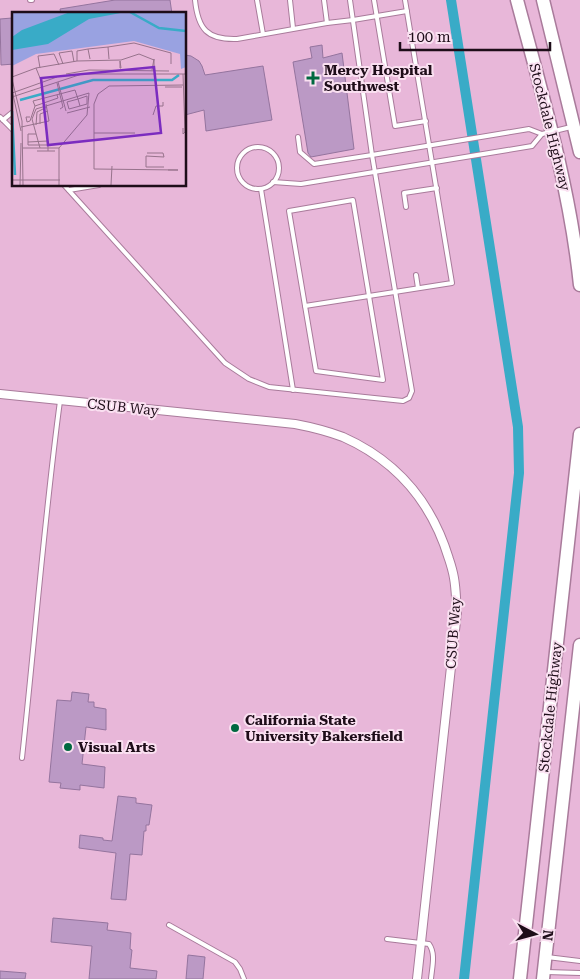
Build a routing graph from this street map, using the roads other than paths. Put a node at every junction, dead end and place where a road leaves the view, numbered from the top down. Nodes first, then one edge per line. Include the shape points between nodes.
1 (195, 0) edge
2 (257, 0) edge
3 (290, 0) edge
4 (324, 0) edge
5 (350, 0) edge
6 (374, 0) edge
7 (405, 0) edge
8 (517, 0) edge
9 (544, 0) edge
10 (407, 11) junction
11 (378, 16) junction
12 (353, 20) junction
13 (327, 23) junction
14 (293, 28) junction
15 (263, 34) junction
16 (2, 119) edge
17 (426, 121) junction
18 (573, 126) junction
19 (12, 129) edge
20 (547, 133) junction
21 (298, 137) dead end
22 (430, 146) junction
23 (580, 152) edge
24 (372, 156) junction
25 (432, 162) junction
26 (374, 172) junction
27 (273, 182) junction
28 (65, 186) edge
29 (93, 186) edge
30 (437, 188) junction
31 (262, 189) junction
32 (68, 190) junction
33 (406, 206) dead end
34 (416, 275) dead end
35 (580, 285) edge
36 (418, 288) junction
37 (395, 292) junction
38 (370, 296) junction
39 (305, 306) junction
40 (293, 390) junction
41 (0, 394) edge
42 (60, 401) junction
43 (580, 434) edge
44 (580, 645) edge
45 (578, 687) edge
46 (22, 758) dead end
47 (169, 925) dead end
48 (387, 939) dead end
49 (420, 943) junction
50 (546, 957) junction
51 (580, 961) edge
52 (580, 973) edge
53 (544, 975) edge
54 (244, 979) edge
55 (417, 979) edge
56 (431, 979) edge
57 (520, 979) edge

1 - 15 lane via 199,20 210,35 223,40
2 - 15 lane
3 - 14 lane
4 - 13 lane
5 - 12 lane
6 - 11 lane
7 - 10 lane
8 - 20 main road, Stockdale Highway
9 - 18 main road, Stockdale Highway
10 - 11 lane
10 - 17 lane
11 - 12 lane
11 - 17 lane via 395,126
12 - 13 lane
12 - 24 lane
13 - 14 lane
14 - 15 lane
16 - 19 lane
17 - 22 lane
18 - 20 lane
18 - 23 main road, Stockdale Highway
20 - 22 lane via 529,129
20 - 25 lane via 532,146
20 - 35 main road, Stockdale Highway via 567,195
21 - 24 lane via 300,152 314,164
22 - 24 lane
22 - 25 lane
24 - 26 lane
25 - 26 lane
25 - 30 lane
26 - 27 lane via 301,184
26 - 37 lane
27 - 31 lane
27 - 31 lane via 279,170 275,156 257,147 244,152 237,164 238,177 248,187
28 - 32 lane
29 - 32 lane
30 - 33 lane via 404,193
30 - 36 lane via 452,282
31 - 40 lane
32 - 40 lane via 225,363 249,379 269,387
34 - 36 lane
36 - 37 lane
37 - 38 lane
37 - 40 lane via 412,391 409,398 403,401
38 - 39 lane
38 - 39 lane via 383,380 316,371
38 - 39 lane via 353,200 289,211
41 - 42 street, CSUB Way
42 - 46 lane
42 - 49 street, CSUB Way via 315,428 377,456 398,472 426,506 448,556 457,612
43 - 57 main road, Stockdale Highway
44 - 45 main road, Stockdale Highway
45 - 50 main road, Stockdale Highway
47 - 54 lane via 235,962
48 - 49 lane
49 - 55 street, CSUB Way
49 - 56 lane via 429,944 433,949
50 - 51 lane
50 - 53 main road, Stockdale Highway
52 - 53 lane

